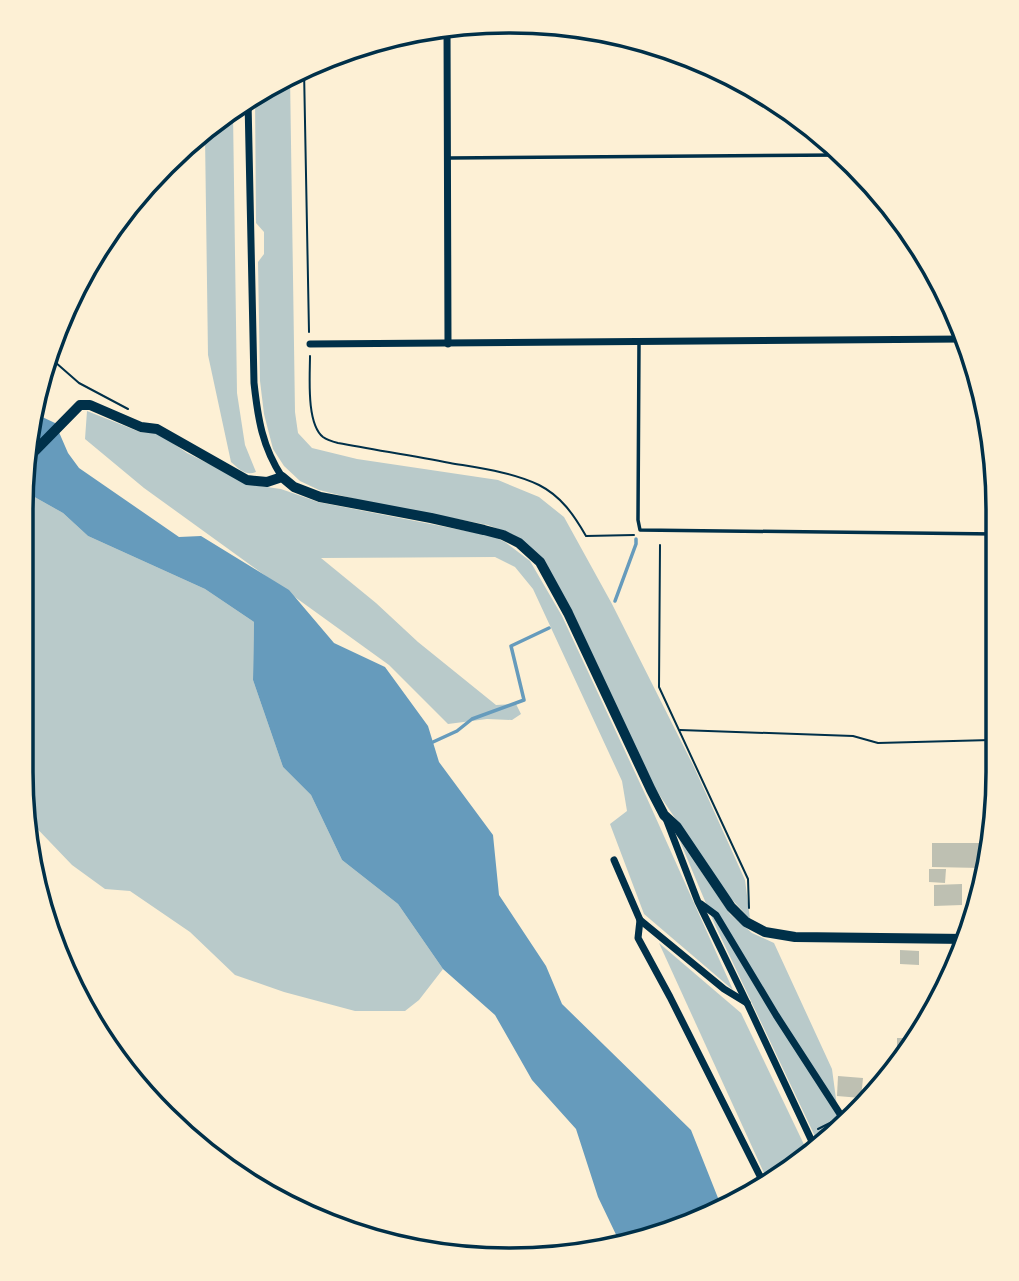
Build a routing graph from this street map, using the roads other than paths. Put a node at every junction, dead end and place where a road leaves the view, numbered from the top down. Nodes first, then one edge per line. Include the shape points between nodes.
1 (447, 37) edge
2 (248, 112) edge
3 (828, 155) edge
4 (447, 158) junction
5 (954, 339) edge
6 (639, 342) junction
7 (448, 344) junction
8 (310, 345) road end
9 (37, 449) edge
10 (282, 477) junction
11 (986, 534) edge
12 (664, 815) junction
13 (614, 860) dead end
14 (698, 902) junction
15 (640, 920) junction
16 (955, 939) edge
17 (747, 1003) junction
18 (839, 1115) edge
19 (811, 1140) edge
20 (760, 1176) edge

1 - 4 street
2 - 10 street via 254,383 265,444
3 - 4 lane
4 - 7 street
5 - 6 street
6 - 7 street
6 - 11 lane via 640,530
7 - 8 street
9 - 10 main road via 80,405 90,405 141,427 157,429 247,480 267,482
10 - 12 main road via 320,497 484,530 519,543 540,562 568,613
12 - 14 street
12 - 16 main road via 731,907 765,932 795,937
13 - 15 street
14 - 17 street
14 - 18 street via 716,915
15 - 17 street
15 - 20 street via 638,938
17 - 19 street

